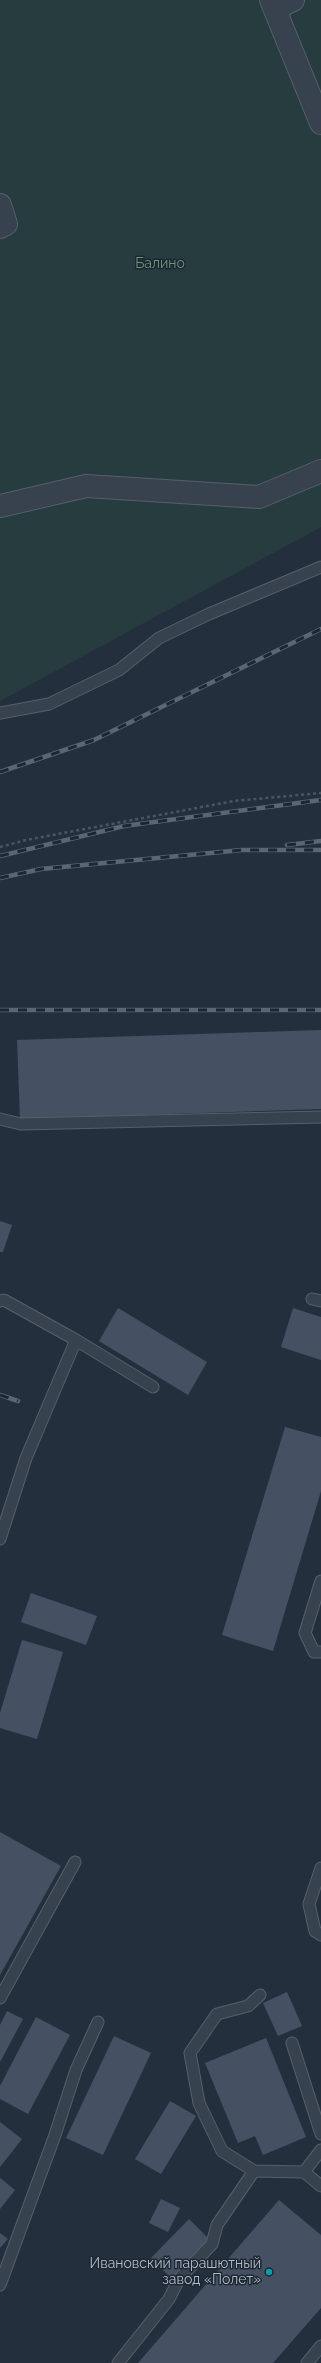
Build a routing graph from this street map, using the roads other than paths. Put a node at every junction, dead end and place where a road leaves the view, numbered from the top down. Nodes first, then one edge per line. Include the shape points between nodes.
1 (279, 3) edge
2 (321, 123) edge
3 (0, 205) edge
4 (0, 227) edge
5 (321, 472) edge
6 (0, 506) edge
7 (321, 567) edge
8 (0, 713) edge
9 (321, 1117) edge
10 (0, 1119) edge
11 (1, 1299) edge
12 (76, 1340) junction
13 (153, 1387) dead end
14 (3, 1518) edge
15 (0, 1539) edge
16 (321, 1581) edge
17 (321, 1652) edge
18 (75, 1862) dead end
19 (321, 1868) edge
20 (321, 1935) edge
21 (260, 1995) dead end
22 (0, 1998) edge
23 (98, 2022) dead end
24 (292, 2043) dead end
25 (321, 2134) edge
26 (321, 2150) edge
27 (254, 2171) junction
28 (304, 2172) junction
29 (321, 2186) edge
30 (0, 2285) edge
31 (321, 2346) edge
32 (118, 2363) edge
33 (306, 2363) edge

1 - 2 street
3 - 4 street via 6,224
5 - 6 street via 259,497 86,486
7 - 8 lane via 159,638 119,670 49,704
9 - 10 lane via 21,1124
11 - 12 lane
12 - 13 lane
12 - 14 lane
14 - 15 lane
16 - 17 lane via 305,1633 314,1652
18 - 22 lane
19 - 20 lane via 309,1904 315,1931
21 - 27 lane via 248,2006 217,2014 190,2053 199,2103 222,2151
23 - 30 lane via 76,2070
24 - 25 lane
26 - 28 lane
27 - 28 lane
27 - 32 lane via 217,2225 212,2244 179,2279 169,2299
28 - 29 lane
31 - 33 lane

